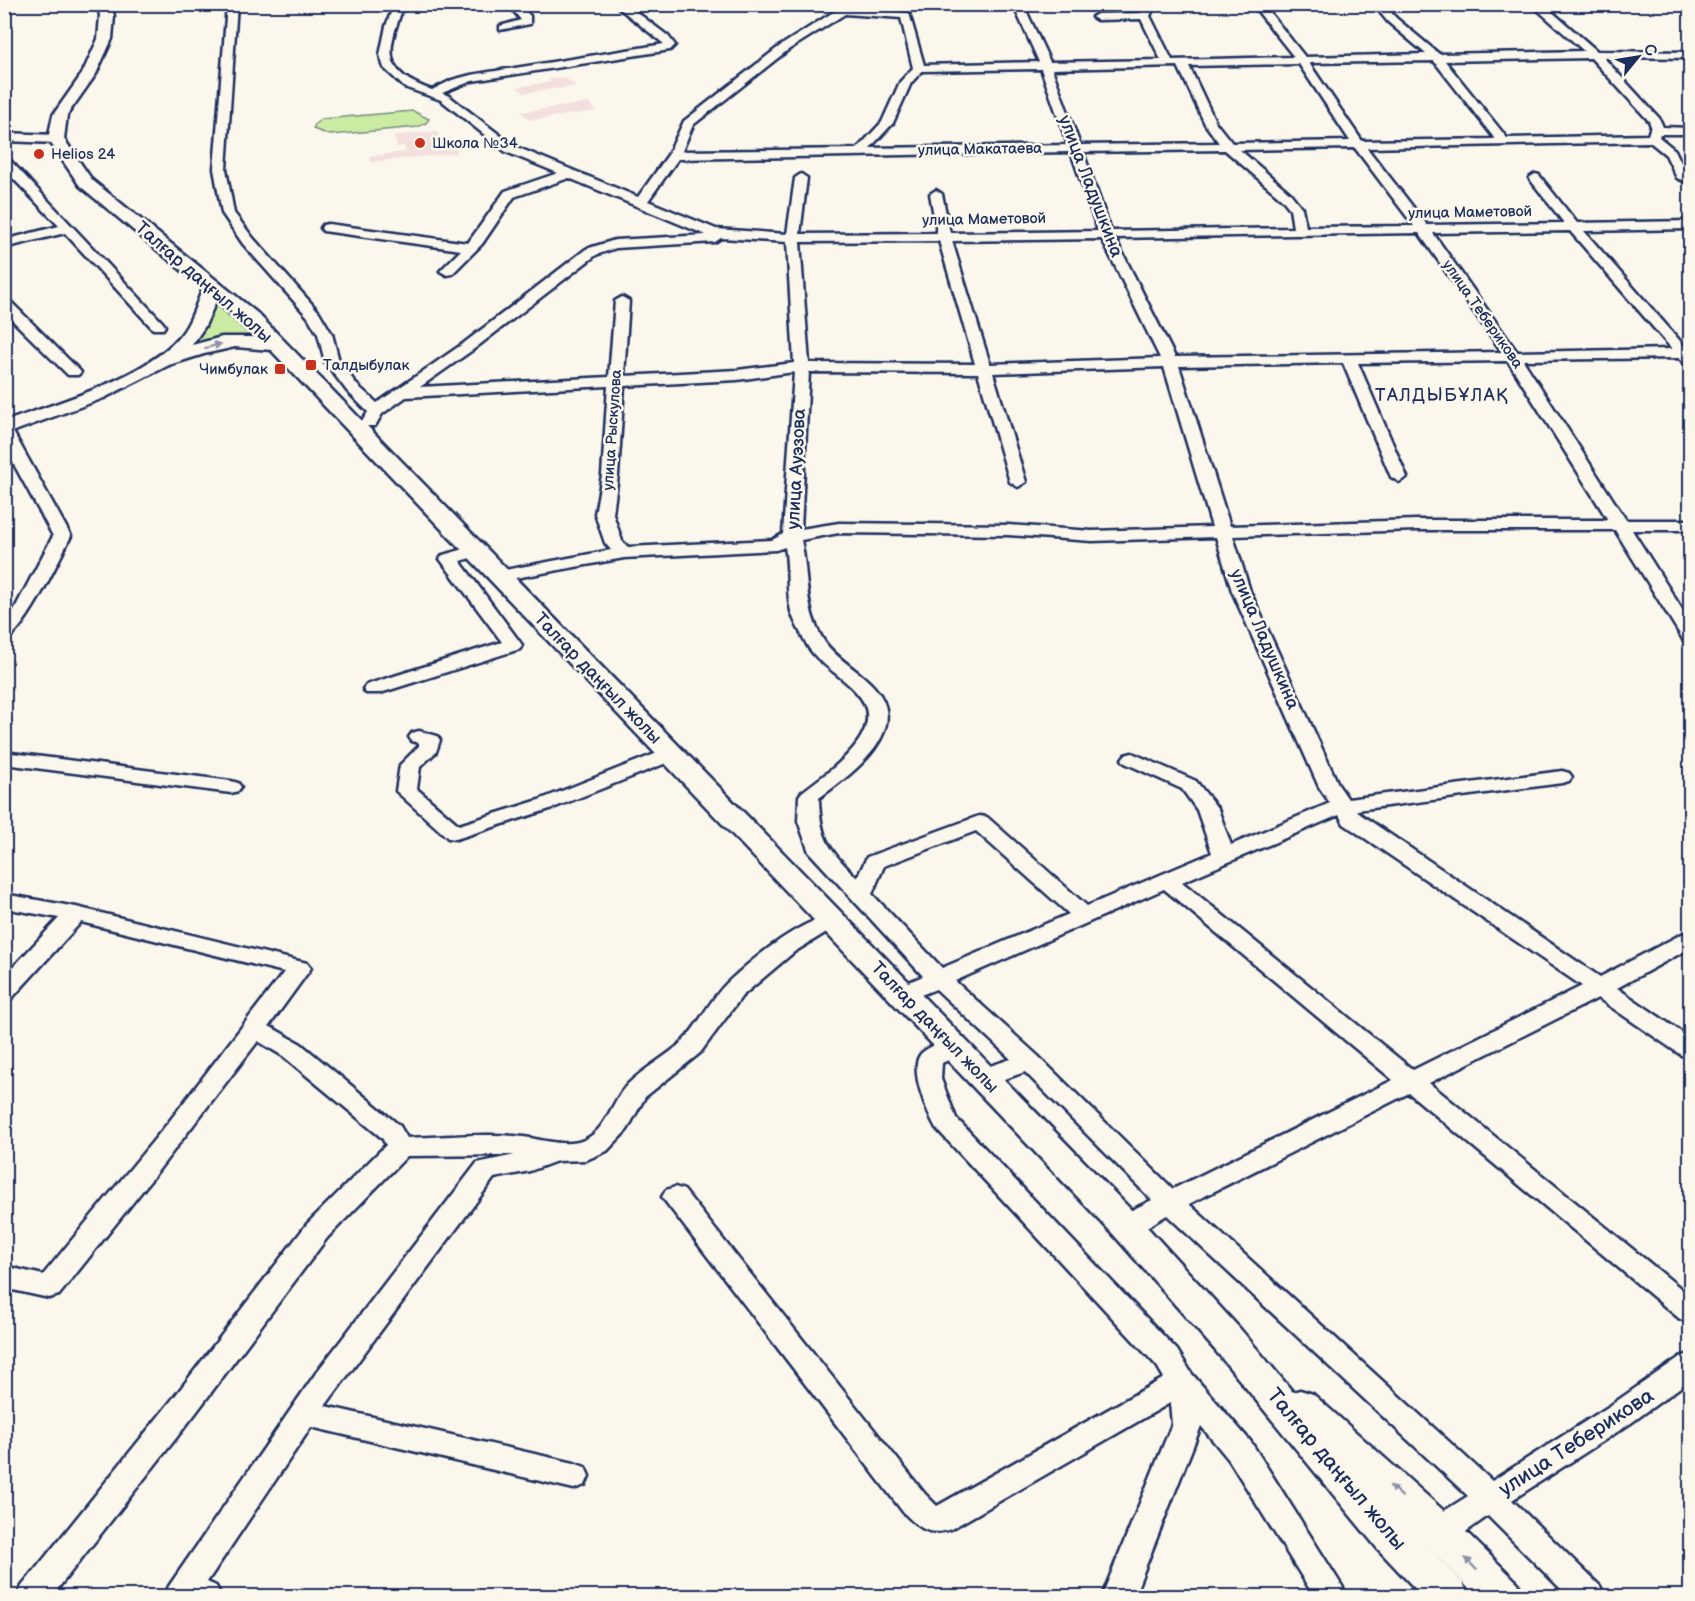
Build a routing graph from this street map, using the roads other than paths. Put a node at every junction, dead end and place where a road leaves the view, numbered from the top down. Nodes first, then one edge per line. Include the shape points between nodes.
1 (104, 4) edge
2 (232, 4) edge
3 (423, 4) edge
4 (513, 4) edge
5 (619, 4) edge
6 (854, 4) edge
7 (1018, 4) edge
8 (1257, 4) edge
9 (1378, 4) edge
10 (1536, 4) edge
11 (399, 6) edge
12 (1145, 10) edge
13 (843, 11) junction
14 (1097, 17) dead end
15 (504, 28) dead end
16 (1594, 54) junction
17 (1690, 55) edge
18 (1437, 58) junction
19 (1303, 62) junction
20 (1168, 63) junction
21 (1045, 64) junction
22 (1183, 64) junction
23 (920, 68) junction
24 (434, 93) junction
25 (1690, 131) edge
26 (1654, 134) junction
27 (4, 137) edge
28 (56, 140) junction
29 (1504, 142) junction
30 (1359, 145) junction
31 (1228, 146) junction
32 (1077, 147) junction
33 (862, 150) junction
34 (674, 155) junction
35 (4, 161) edge
36 (567, 174) junction
37 (801, 178) dead end
38 (1535, 178) dead end
39 (1690, 180) edge
40 (936, 194) dead end
41 (640, 203) junction
42 (1690, 225) edge
43 (1573, 226) junction
44 (68, 228) junction
45 (328, 228) dead end
46 (1423, 229) junction
47 (1300, 231) junction
48 (1106, 234) junction
49 (944, 236) junction
50 (743, 237) junction
51 (793, 238) junction
52 (4, 244) edge
53 (471, 247) junction
54 (447, 271) dead end
55 (213, 286) junction
56 (622, 301) dead end
57 (4, 303) edge
58 (158, 326) dead end
59 (278, 346) junction
60 (1688, 356) edge
61 (1513, 357) junction
62 (1350, 359) junction
63 (1170, 362) junction
64 (158, 364) junction
65 (802, 368) junction
66 (983, 369) junction
67 (73, 372) dead end
68 (615, 381) junction
69 (402, 393) junction
70 (376, 411) junction
71 (4, 430) edge
72 (362, 433) junction
73 (1399, 477) dead end
74 (1018, 482) dead end
75 (1690, 525) edge
76 (1622, 527) junction
77 (1222, 530) junction
78 (792, 536) junction
79 (475, 550) junction
80 (624, 553) junction
81 (500, 576) junction
82 (4, 635) edge
83 (1690, 636) edge
84 (373, 689) dead end
85 (419, 737) dead end
86 (672, 754) junction
87 (4, 758) edge
88 (1132, 759) dead end
89 (1562, 777) dead end
90 (231, 787) dead end
91 (1342, 806) junction
92 (1224, 855) junction
93 (1166, 880) junction
94 (861, 894) junction
95 (4, 901) edge
96 (76, 914) junction
97 (1084, 915) junction
98 (833, 922) junction
99 (1690, 939) edge
100 (939, 979) junction
101 (1600, 987) junction
102 (4, 992) edge
103 (903, 994) junction
104 (254, 1028) junction
105 (954, 1047) junction
106 (1690, 1049) edge
107 (1029, 1062) junction
108 (984, 1077) junction
109 (1411, 1082) junction
110 (400, 1147) junction
111 (554, 1152) junction
112 (675, 1197) dead end
113 (1171, 1203) junction
114 (1125, 1225) junction
115 (4, 1277) edge
116 (1690, 1311) edge
117 (1228, 1340) junction
118 (1690, 1365) edge
119 (1182, 1382) junction
120 (305, 1413) junction
121 (574, 1476) dead end
122 (1490, 1498) junction
123 (1439, 1531) junction
124 (190, 1594) edge
125 (33, 1596) edge
126 (1118, 1596) edge
127 (1331, 1596) edge
128 (1448, 1596) edge
129 (1503, 1596) edge
130 (1589, 1596) edge

1 - 28 main road via 105,39 89,74 60,116
2 - 70 street via 220,169 228,213 314,315 325,334 332,362
3 - 11 street
4 - 15 street via 526,22
5 - 24 street via 670,45 471,78
6 - 13 street
7 - 21 street, улица Ладушкина
8 - 19 street, улица Теберикова
9 - 18 street
10 - 16 street
11 - 24 street, улица Маметовой via 385,56 388,66 408,85
12 - 14 street
12 - 20 street
13 - 23 street via 905,15
13 - 34 street via 784,48 688,123
16 - 17 street
16 - 18 street
16 - 26 street via 1655,120 1658,126
18 - 19 street
18 - 29 street
19 - 22 street
19 - 30 street, улица Теберикова
20 - 21 street
20 - 22 street
21 - 23 street
21 - 32 street, улица Ладушкина
22 - 31 street via 1211,124
23 - 33 street via 906,82 887,123
24 - 36 street, улица Маметовой via 510,149
25 - 26 street, улица Макатаева
26 - 29 street, улица Макатаева
26 - 39 street via 1671,153 1681,175
27 - 28 street
28 - 55 main road, Талғар даңғыл жолы via 86,183
29 - 30 street, улица Макатаева
30 - 31 street, улица Макатаева
30 - 46 street, улица Теберикова
31 - 32 street, улица Макатаева
31 - 47 street via 1291,202
32 - 33 street, улица Макатаева
32 - 48 street, улица Ладушкина
33 - 34 street, улица Макатаева
34 - 41 street
35 - 44 street
36 - 41 street, улица Маметовой
36 - 53 street via 509,194
37 - 51 street, улица Ауэзова
38 - 43 street
40 - 49 street
41 - 50 street, улица Маметовой via 714,233
42 - 43 street, улица Маметовой
43 - 46 street, улица Маметовой
43 - 60 street
44 - 52 street
44 - 58 street
45 - 53 street
46 - 47 street, улица Маметовой
46 - 61 street, улица Теберикова
47 - 48 street, улица Маметовой
48 - 49 street, улица Маметовой
48 - 63 street, улица Ладушкина
49 - 51 street, улица Маметовой
49 - 66 street
50 - 51 street, улица Маметовой
50 - 69 street via 615,244 591,252
51 - 65 street, улица Ауэзова
53 - 54 street
55 - 59 main road, Талғар даңғыл жолы
55 - 64 main road via 193,331
56 - 68 street, улица Рыскулова
57 - 67 street
64 -> 59 main road via 239,340
59 - 72 main road, Талғар даңғыл жолы
60 - 61 street
61 - 62 street
61 - 76 street, улица Теберикова
62 - 63 street
62 - 73 street
63 - 66 street
63 - 77 street, улица Ладушкина
64 - 71 main road
65 - 66 street
65 - 68 street
65 - 78 street, улица Ауэзова
66 - 74 street
68 - 69 street
68 - 80 street, улица Рыскулова via 604,514 614,543
69 - 70 street
70 - 72 street
71 - 82 street via 62,536 21,613
72 - 79 main road, Талғар даңғыл жолы
75 - 76 street
76 - 77 street via 1417,525
76 - 83 street, улица Теберикова
77 - 78 street via 1092,536 1008,530 839,528
77 - 91 street, улица Ладушкина via 1241,591 1329,787
78 - 80 street via 776,545
78 - 94 street, улица Ауэзова via 800,611 818,645 868,693 875,709 877,728 864,749 809,796 809,821 820,852
79 - 81 main road, Талғар даңғыл жолы
79 - 84 street via 449,559 513,645
80 - 81 street
81 - 86 main road, Талғар даңғыл жолы
85 - 86 street via 430,740 429,748 410,765 406,792 456,833 546,804
86 - 98 main road, Талғар даңғыл жолы
87 - 90 street
88 - 92 street via 1189,785 1207,809
89 - 91 street
91 - 92 street
91 - 101 street, улица Ладушкина via 1352,819
92 - 93 street
93 - 97 street
93 - 109 street
94 - 97 street via 875,862 979,822
94 - 100 street, улица Ауэзова
95 - 96 street
96 - 102 street
96 - 104 street via 299,968
97 - 100 street
98 - 103 main road, Талғар даңғыл жолы
98 - 111 street via 786,947 734,990 691,1047 636,1091 618,1124 598,1144 586,1151
99 - 101 street
100 - 103 street
100 - 107 street, улица Ауэзова
101 - 106 street, улица Ладушкина
101 - 109 street
103 - 105 main road, Талғар даңғыл жолы
104 - 110 street via 292,1050 391,1132
104 - 115 street via 49,1287
105 - 108 main road, Талғар даңғыл жолы
105 - 119 street via 930,1059 929,1079 945,1122 1167,1358
107 - 108 street
107 - 113 street, улица Ауэзова
108 - 114 main road, Талғар даңғыл жолы
109 - 113 street
109 - 116 street
110 - 111 street via 521,1146
110 - 125 street via 317,1231
111 - 120 street via 530,1162 486,1170
112 - 119 street via 930,1519 939,1520
113 - 114 street
113 - 122 street, улица Ауэзова
114 - 117 main road, Талғар даңғыл жолы
123 -> 117 main road, Талғар даңғыл жолы
117 - 128 main road, Талғар даңғыл жолы via 1391,1536
118 - 122 street, улица Теберикова
119 - 126 street via 1187,1424
119 - 127 street via 1240,1451
120 - 121 street
120 - 124 street
122 - 123 street, улица Теберикова
122 - 130 street, улица Ауэзова
129 -> 123 main road, Талғар даңғыл жолы

